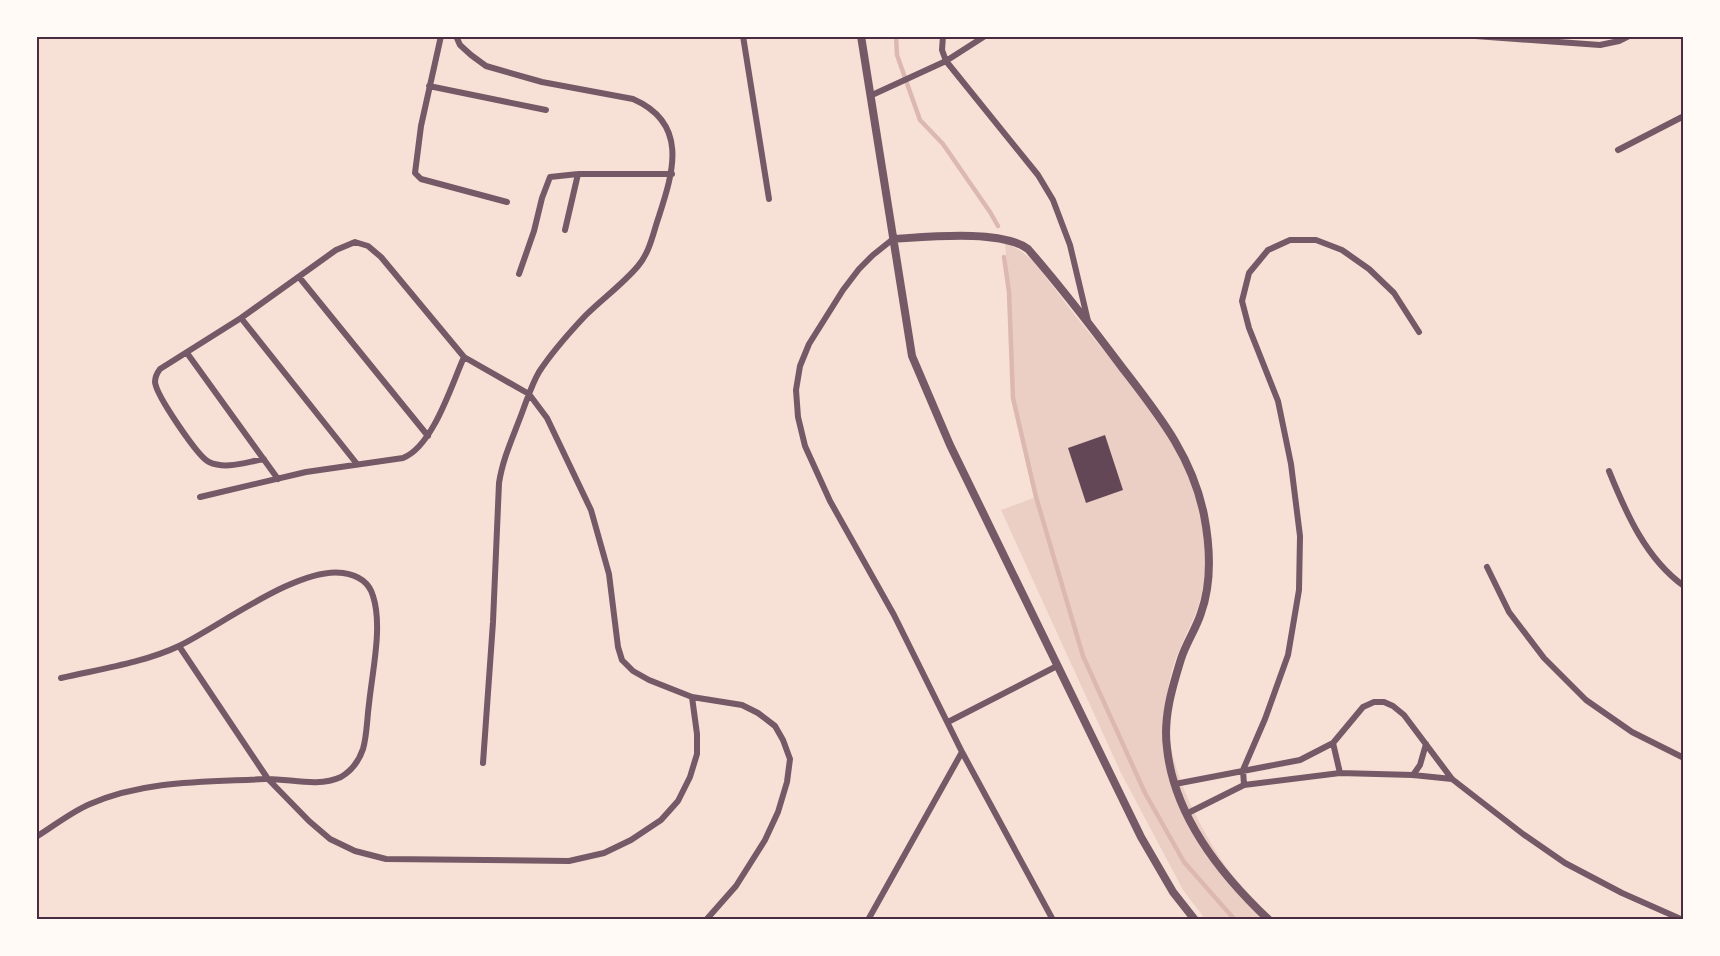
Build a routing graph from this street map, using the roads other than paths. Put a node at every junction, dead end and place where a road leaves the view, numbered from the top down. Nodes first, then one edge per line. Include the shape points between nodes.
1 (441, 36) edge
2 (456, 36) edge
3 (743, 36) edge
4 (861, 36) edge
5 (943, 36) edge
6 (985, 36) edge
7 (1475, 36) edge
8 (1629, 36) edge
9 (946, 62) junction
10 (429, 86) junction
11 (872, 95) junction
12 (546, 110) dead end
13 (1684, 116) edge
14 (1618, 150) dead end
15 (578, 174) junction
16 (672, 174) junction
17 (769, 199) dead end
18 (507, 202) dead end
19 (565, 230) dead end
20 (893, 240) junction
21 (519, 274) dead end
22 (299, 277) junction
23 (241, 318) junction
24 (1088, 321) junction
25 (1419, 332) dead end
26 (187, 353) junction
27 (464, 357) junction
28 (529, 394) junction
29 (428, 436) junction
30 (264, 459) junction
31 (357, 464) junction
32 (1609, 471) dead end
33 (278, 479) junction
34 (200, 497) dead end
35 (1487, 567) dead end
36 (1684, 586) edge
37 (179, 646) junction
38 (1057, 666) junction
39 (61, 678) dead end
40 (692, 697) junction
41 (948, 722) junction
42 (1333, 743) junction
43 (1426, 744) junction
44 (962, 752) junction
45 (1684, 758) edge
46 (483, 763) dead end
47 (1243, 770) junction
48 (1340, 773) junction
49 (1413, 775) junction
50 (268, 779) junction
51 (1452, 779) junction
52 (1175, 784) junction
53 (1244, 785) junction
54 (1186, 814) junction
55 (36, 837) edge
56 (706, 920) edge
57 (868, 920) edge
58 (1053, 920) edge
59 (1195, 920) edge
60 (1269, 920) edge
61 (1683, 920) edge

1 - 10 street
2 - 16 street via 460,45 486,66 645,104 665,125 672,147
3 - 17 street
4 - 11 street
5 - 9 street
6 - 9 street
7 - 8 street via 1600,45
9 - 11 street
9 - 24 street via 1038,175 1053,200 1070,245
10 - 12 street
10 - 18 street via 415,163 417,176
11 - 20 street
13 - 14 street
15 - 16 street
15 - 19 street
15 - 21 street via 554,176 547,182
16 - 28 street via 645,257 555,350
20 - 24 street via 967,237 1020,243
20 - 38 street via 912,356 950,445
20 - 41 street via 859,269 809,345 796,390 798,417 805,446 830,501
22 - 23 street
22 - 27 street via 345,245 368,246
22 - 29 street
23 - 26 street
23 - 31 street
24 - 52 street via 1168,427 1183,452 1204,514 1209,553 1206,595 1182,656 1167,713 1167,748
25 - 47 street via 1394,293 1369,269 1342,250 1316,240 1290,240 1268,250 1249,273 1242,301 1278,401 1300,536 1299,590 1288,655
26 - 30 street
26 - 30 street via 160,369 155,381 170,412 199,454 207,462 227,466
27 - 28 street
27 - 29 street
28 - 40 street via 547,418 591,510 609,574 622,660 649,680
28 - 46 street via 507,448 499,483
29 - 31 street via 416,451 403,458
30 - 33 street
31 - 33 street
32 - 36 street via 1627,514 1648,549
33 - 34 street
35 - 45 street via 1509,612 1537,649 1586,700 1632,732
37 - 39 street
37 - 50 street
37 - 50 street via 291,583 313,575 329,572 359,578 373,594 377,627 363,749 352,769 318,782
38 - 41 street
38 - 59 street via 1145,846
40 - 50 street via 697,754 678,801 661,820 631,840 604,853 569,861 386,859 355,851 330,839
40 - 56 street via 742,705 759,713 775,726 790,759 778,812 765,840 736,886
41 - 44 street
42 - 43 street via 1363,707 1384,702 1404,715
42 - 47 street via 1300,760
42 - 48 street
43 - 49 street
43 - 51 street
44 - 57 street
44 - 58 street
47 - 52 street
47 - 53 street
48 - 49 street
48 - 53 street
49 - 51 street
50 - 55 street via 148,786 90,804
51 - 61 street via 1565,863
52 - 54 street
53 - 54 street
54 - 60 street via 1217,864

